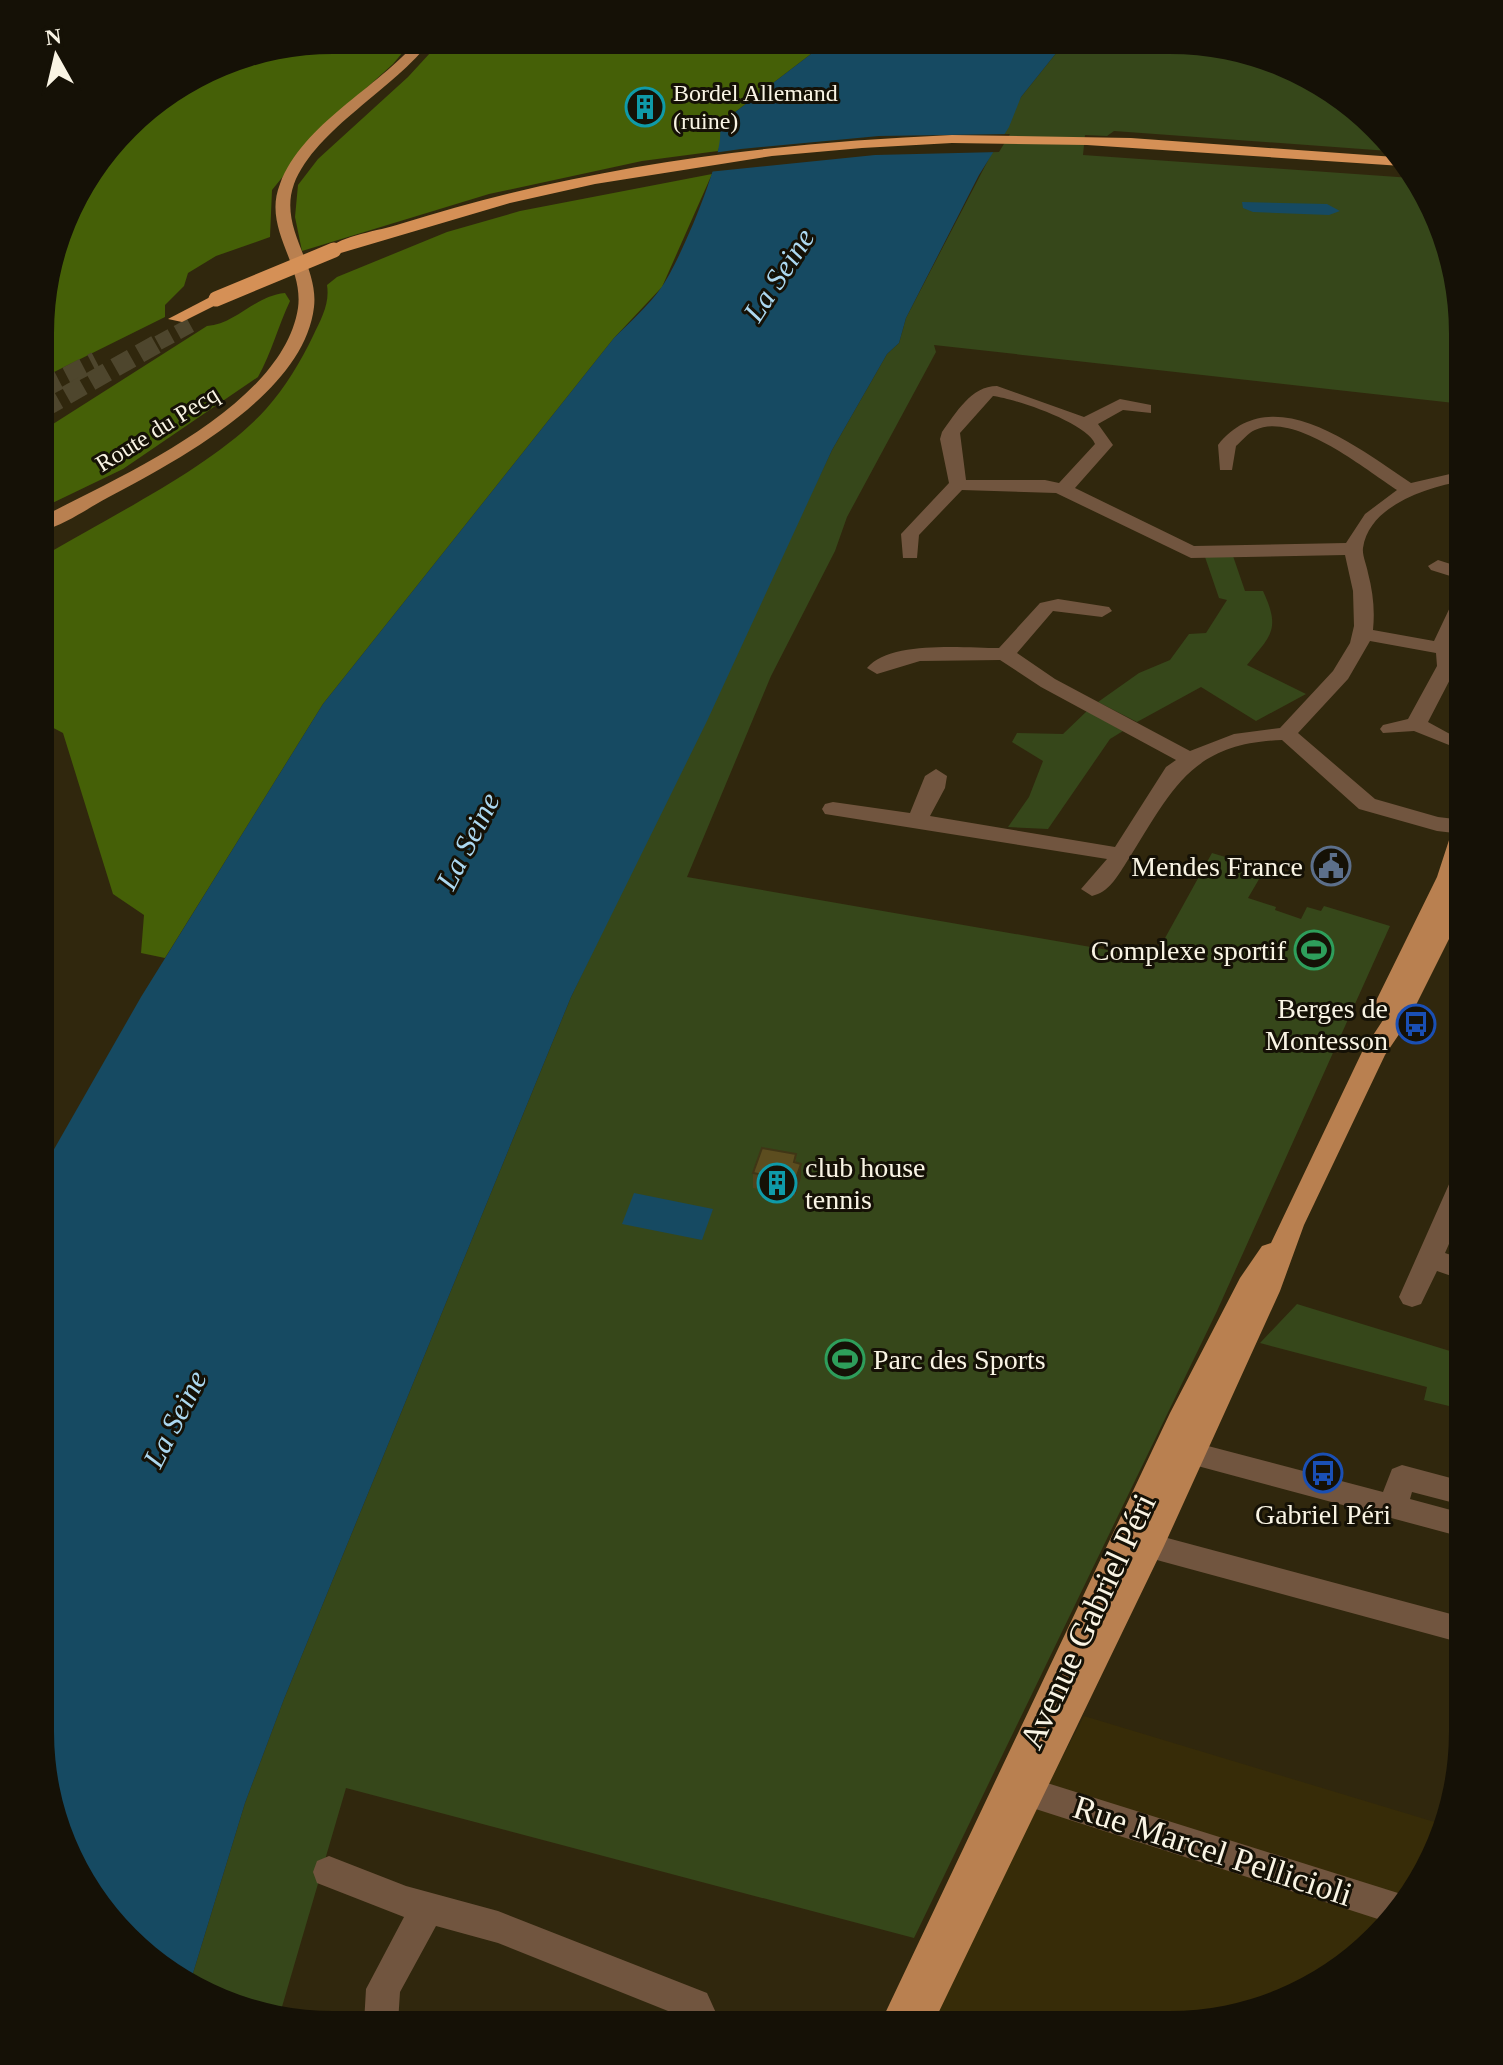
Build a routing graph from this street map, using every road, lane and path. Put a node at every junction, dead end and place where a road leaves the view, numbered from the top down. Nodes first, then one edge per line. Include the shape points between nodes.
1 (409, 55) edge
2 (1083, 144) junction
3 (1390, 161) edge
4 (1395, 168) edge
5 (183, 322) tunnel mouth
6 (1145, 409) dead end
7 (1085, 424) junction
8 (1226, 466) dead end
9 (1449, 479) edge
10 (958, 485) junction
11 (1062, 489) junction
12 (1408, 489) junction
13 (54, 518) edge
14 (1353, 549) junction
15 (910, 554) dead end
16 (1438, 566) dead end
17 (1449, 569) edge
18 (1102, 611) dead end
19 (1449, 629) edge
20 (1365, 634) junction
21 (1445, 649) junction
22 (1004, 654) junction
23 (877, 668) dead end
24 (1416, 724) junction
25 (1390, 729) dead end
26 (1287, 734) junction
27 (1449, 739) dead end
28 (1190, 759) junction
29 (936, 776) dead end
30 (833, 809) dead end
31 (917, 820) junction
32 (1449, 826) edge
33 (1119, 855) junction
34 (1449, 875) edge
35 (1092, 889) dead end
36 (1449, 917) edge
37 (1374, 1052) junction
38 (1448, 1217) edge
39 (1291, 1225) junction
40 (1431, 1259) junction
41 (1448, 1265) edge
42 (1412, 1297) dead end
43 (1179, 1450) junction
44 (1448, 1489) edge
45 (1393, 1507) junction
46 (1448, 1521) edge
47 (1141, 1542) junction
48 (1448, 1626) edge
49 (1028, 1792) junction
50 (329, 1872) dead end
51 (1388, 1906) edge
52 (428, 1907) junction
53 (382, 2011) edge
54 (698, 2011) edge
55 (904, 2011) edge
56 (921, 2011) edge

1 - 13 main road, Route du Pecq via 310,150 287,183 281,217 300,268 306,308 291,349 275,371 228,417
2 - 3 highway
2 - 4 highway
2 - 5 highway via 869,151 643,177 455,220 223,302
6 - 7 street via 1120,404
7 - 10 street via 1009,392 988,392 951,432
7 - 11 street via 1104,445
8 - 12 street via 1227,445 1249,426 1287,423 1317,432
9 - 12 street
10 - 11 street
10 - 15 street via 910,534
11 - 14 street via 1191,552
12 - 14 street via 1367,518
14 - 20 street via 1365,595
16 - 17 street
18 - 22 street via 1050,604
19 - 21 street
20 - 21 street
20 - 26 street via 1344,671 1299,713
21 - 24 street via 1447,666
22 - 23 street via 896,658
22 - 28 street
24 - 25 street
24 - 27 street
26 - 28 street via 1250,734
26 - 32 street via 1367,804
28 - 33 street via 1174,772
29 - 31 street
30 - 31 street
31 - 33 street
33 - 35 street
34 - 37 main road via 1387,1004
36 - 37 main road via 1396,1021
37 - 39 main road
38 - 40 street
39 - 43 main road via 1267,1291
39 - 43 main road via 1249,1285 1219,1344
40 - 41 street
40 - 42 street
43 - 45 street
43 - 47 main road
44 - 45 street via 1402,1477
45 - 46 street
47 - 48 street
47 - 49 main road, Avenue Gabriel Péri
47 - 55 main road, Avenue Gabriel Péri
49 - 51 street, Rue Marcel Pellicioli
49 - 56 main road, Avenue Gabriel Péri
50 - 52 street
52 - 53 street via 383,1989
52 - 54 street via 498,1927 695,2005

